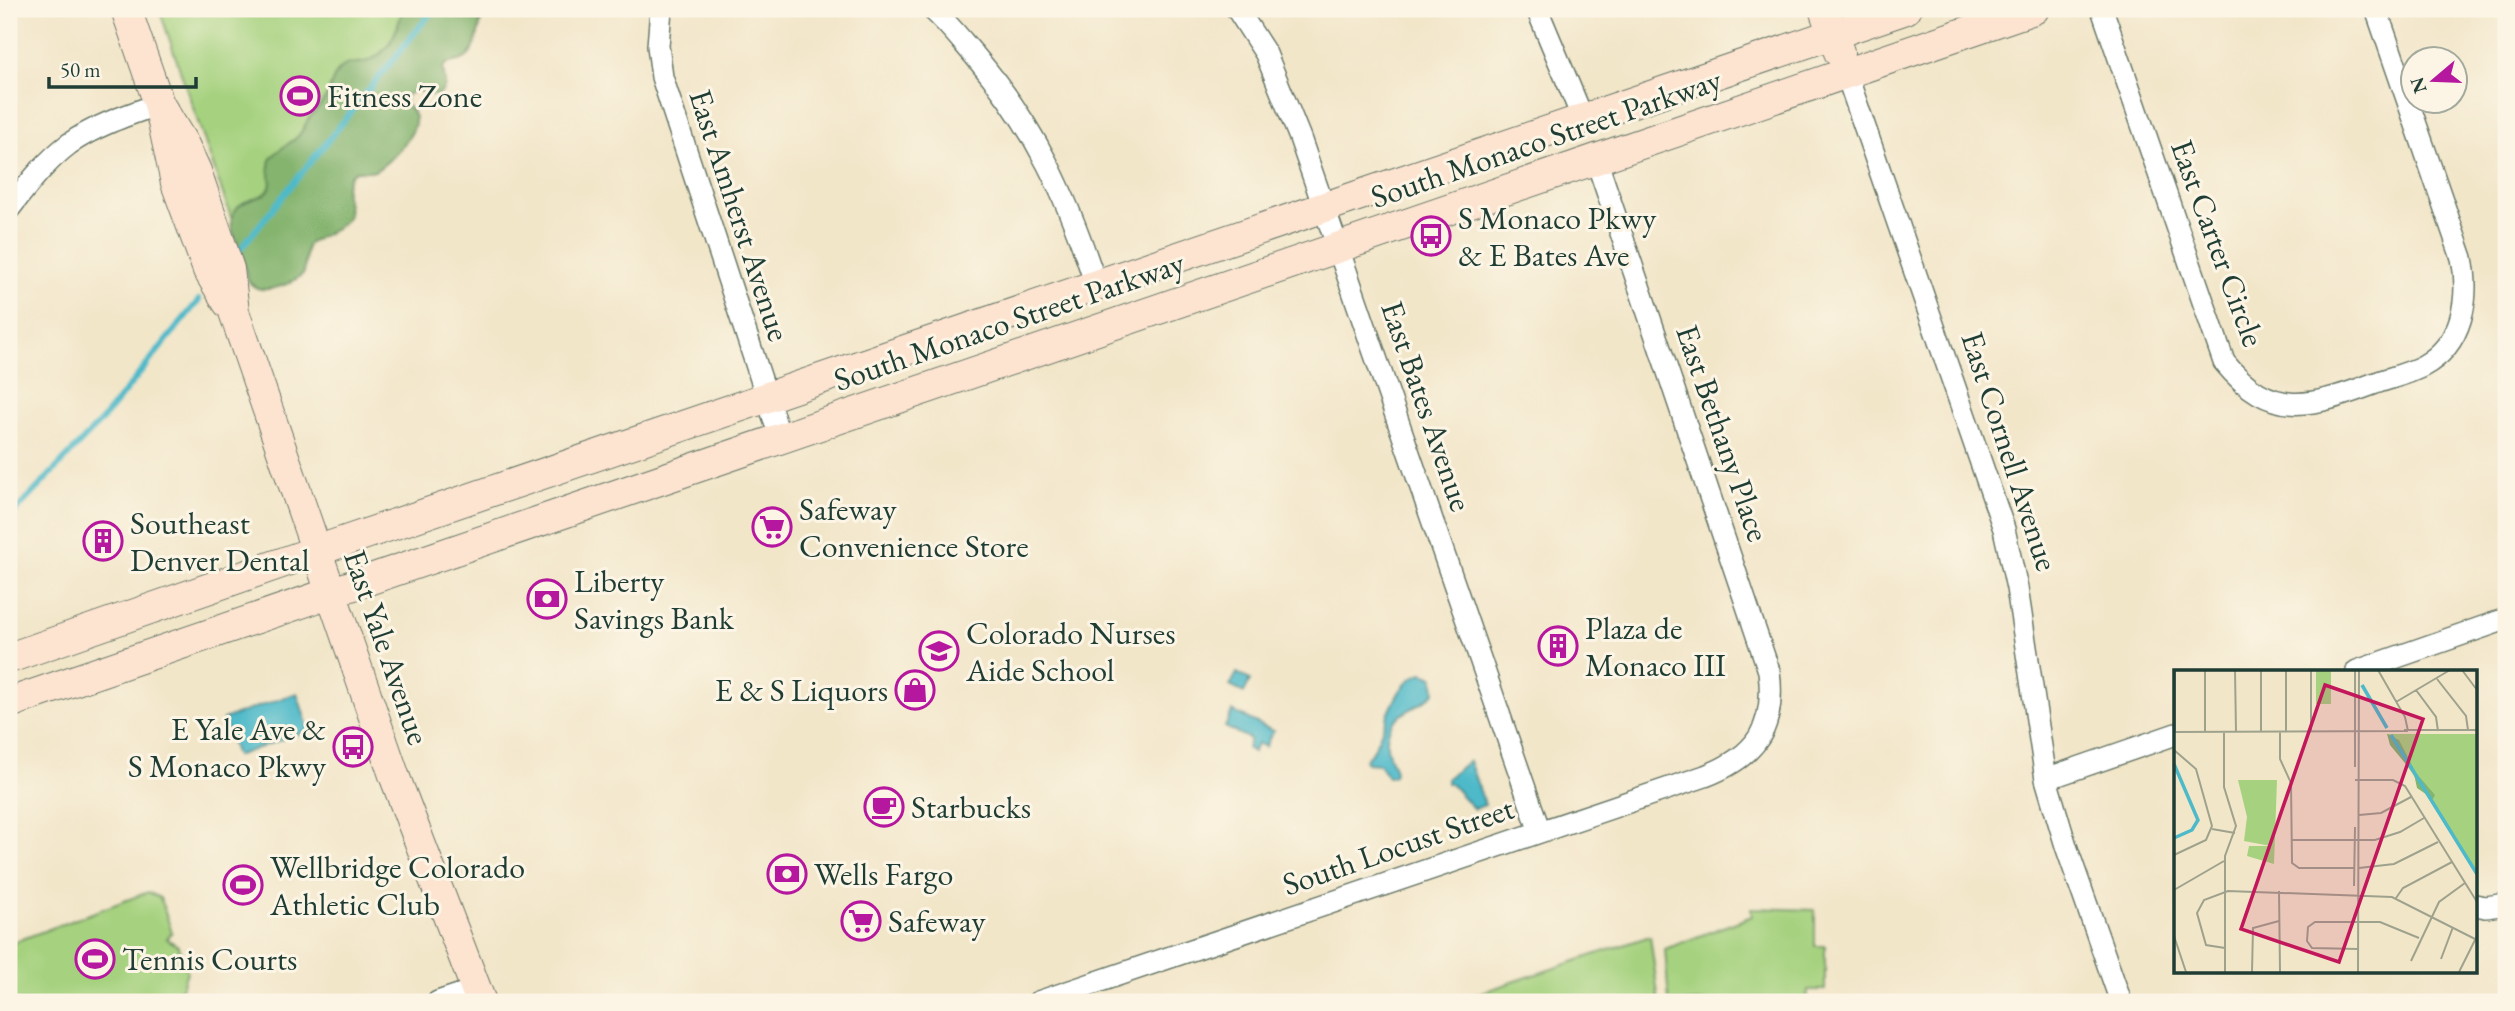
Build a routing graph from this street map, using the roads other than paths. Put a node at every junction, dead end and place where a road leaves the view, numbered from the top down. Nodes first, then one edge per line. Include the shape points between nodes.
1 (126, 9) edge
2 (661, 9) edge
3 (932, 9) edge
4 (1237, 9) edge
5 (1537, 9) edge
6 (1906, 9) edge
7 (2034, 9) edge
8 (2102, 9) edge
9 (2376, 9) edge
10 (1828, 21) edge
11 (1846, 73) junction
12 (159, 104) junction
13 (1583, 119) junction
14 (1596, 159) junction
15 (1325, 206) junction
16 (9, 209) edge
17 (1338, 246) junction
18 (1096, 285) junction
19 (767, 398) junction
20 (779, 437) junction
21 (316, 551) junction
22 (330, 591) junction
23 (2506, 619) edge
24 (9, 658) edge
25 (2360, 670) edge
26 (9, 703) edge
27 (1764, 729) joint
28 (2174, 734) edge
29 (2046, 779) junction
30 (1540, 832) junction
31 (2506, 904) edge
32 (2476, 905) edge
33 (479, 995) edge
34 (438, 1002) edge
35 (1038, 1002) edge
36 (2120, 1002) edge

1 - 12 main road, East Yale Avenue
2 - 19 street, East Amherst Avenue via 658,46 662,77
3 - 18 street via 1003,89 1049,163
4 - 15 street, East Bates Avenue via 1266,54
5 - 13 street
6 - 10 main road, South Monaco Street Parkway
7 - 11 main road, South Monaco Street Parkway
8 - 9 street, East Carter Circle via 2224,362 2237,379 2260,395 2307,404 2333,399 2428,363 2451,340 2466,298 2462,258
10 - 11 main road, East Cornell Avenue
10 - 13 main road, South Monaco Street Parkway
11 - 14 main road, South Monaco Street Parkway
11 - 29 street, East Cornell Avenue via 2004,529
12 - 16 street via 71,143 44,166
12 - 21 main road, East Yale Avenue via 174,175 198,245 234,312
13 - 15 main road, South Monaco Street Parkway
14 - 17 main road, South Monaco Street Parkway
14 - 27 street, East Bethany Place via 1763,649 1772,692
15 - 17 street, East Bates Avenue
15 - 18 main road, South Monaco Street Parkway
17 - 20 main road, South Monaco Street Parkway
17 - 30 street, East Bates Avenue
18 - 19 main road, South Monaco Street Parkway
19 - 20 street, East Amherst Avenue
19 - 21 main road, South Monaco Street Parkway
20 - 22 main road, South Monaco Street Parkway
21 - 22 main road, East Yale Avenue
21 - 24 main road, South Monaco Street Parkway
22 - 26 main road, South Monaco Street Parkway
22 - 33 main road, East Yale Avenue via 399,790
23 - 25 street
27 - 30 street, South Locust Street via 1746,755 1723,769
28 - 29 street
29 - 36 street, East Cornell Avenue
30 - 35 street, South Locust Street
31 - 32 street
33 - 34 street

